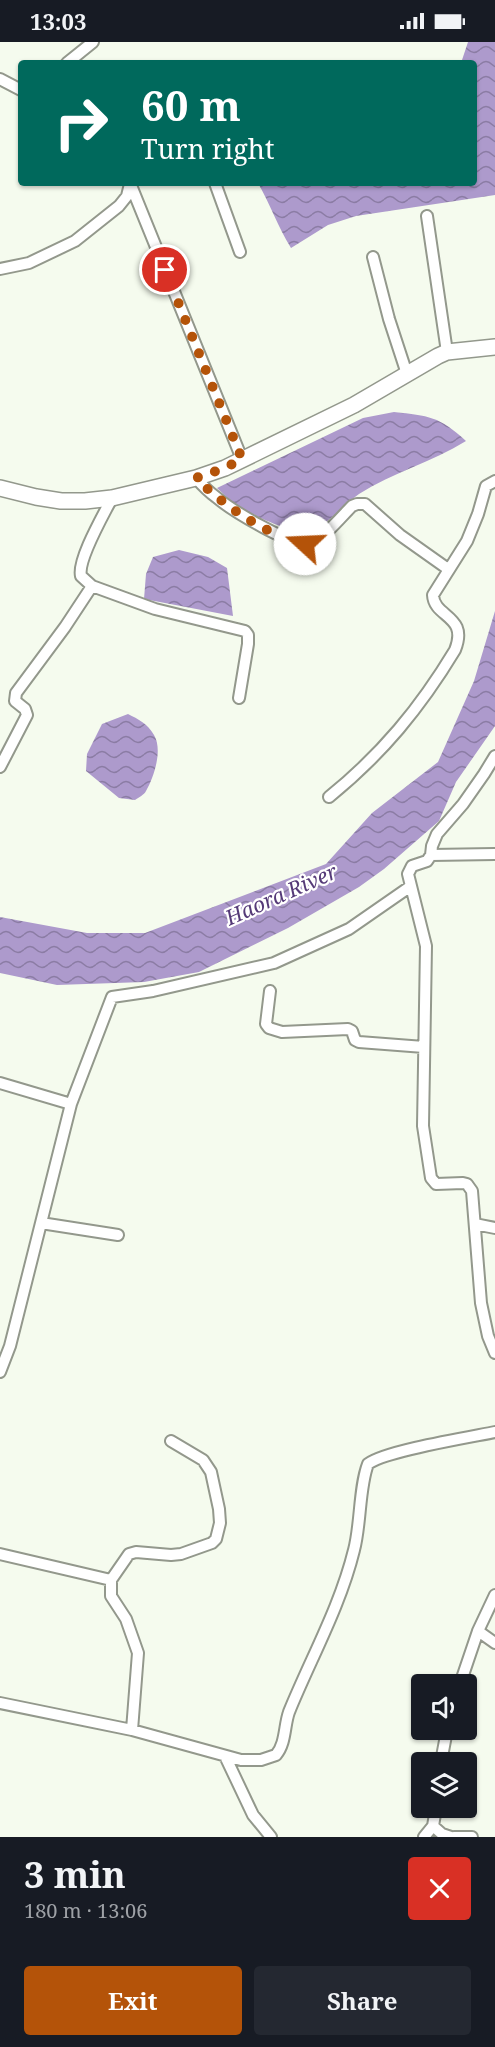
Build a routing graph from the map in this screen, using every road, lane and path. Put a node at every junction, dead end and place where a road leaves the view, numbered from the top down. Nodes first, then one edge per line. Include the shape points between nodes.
1 (93, 42) edge
2 (71, 60) edge
3 (0, 79) edge
4 (18, 88) edge
5 (130, 186) edge
6 (131, 186) edge
7 (216, 186) edge
8 (427, 216) dead end
9 (240, 252) dead end
10 (373, 257) dead end
11 (0, 269) edge
12 (495, 347) edge
13 (447, 352) junction
14 (407, 374) junction
15 (242, 459) junction
16 (196, 478) junction
17 (495, 481) edge
18 (0, 488) edge
19 (112, 498) junction
20 (448, 569) junction
21 (92, 586) junction
22 (239, 698) dead end
23 (495, 756) edge
24 (0, 767) edge
25 (329, 797) dead end
26 (495, 854) edge
27 (431, 855) junction
28 (411, 886) junction
29 (270, 991) dead end
30 (424, 1047) junction
31 (0, 1083) edge
32 (71, 1104) junction
33 (40, 1223) junction
34 (475, 1224) junction
35 (495, 1228) edge
36 (118, 1235) dead end
37 (495, 1353) edge
38 (0, 1372) edge
39 (495, 1432) edge
40 (171, 1441) dead end
41 (0, 1554) edge
42 (111, 1580) junction
43 (495, 1595) edge
44 (477, 1631) junction
45 (495, 1643) edge
46 (463, 1674) edge
47 (0, 1703) edge
48 (132, 1730) junction
49 (225, 1756) junction
50 (434, 1818) edge
51 (432, 1826) junction
52 (270, 1837) edge
53 (424, 1837) edge
54 (453, 1837) edge
55 (472, 1837) edge

1 - 2 street
3 - 4 street
5 - 11 street via 119,206 75,241 28,263
6 - 15 street
7 - 9 street
8 - 13 street
10 - 14 street
12 - 13 street
13 - 14 street
14 - 15 street via 354,405
15 - 16 street
16 - 19 street
16 - 20 street via 227,506 280,536 305,544 318,539 352,506 364,504 400,536
17 - 20 street via 486,486 473,529
18 - 19 street via 61,501
19 - 21 street via 81,565 81,576
20 - 25 street via 432,597 458,628 455,650 416,710
21 - 22 street via 156,609 245,631 249,638
21 - 24 street via 16,693 15,701 27,715
23 - 27 street via 437,834
26 - 27 street
27 - 28 street via 427,861 411,867
28 - 30 street via 426,946
28 - 32 street via 349,929 274,963 112,997
29 - 30 street via 266,1024 272,1029 348,1029 359,1042
30 - 34 street via 423,1126 431,1178 438,1184 470,1186
31 - 32 street
32 - 33 street
33 - 36 street
33 - 38 street
34 - 35 street
34 - 37 street via 481,1303
39 - 49 street via 396,1453 368,1464 357,1539 347,1576 289,1713 280,1751 251,1761
40 - 42 street via 203,1460 211,1472 219,1509 217,1535 212,1543 181,1554 129,1554
41 - 42 street
42 - 48 street via 111,1596 126,1619 138,1653
43 - 44 street
44 - 45 street
44 - 46 street
47 - 48 street
48 - 49 street
49 - 52 street via 253,1815
50 - 51 street
51 - 53 street
51 - 54 street
54 - 55 street

